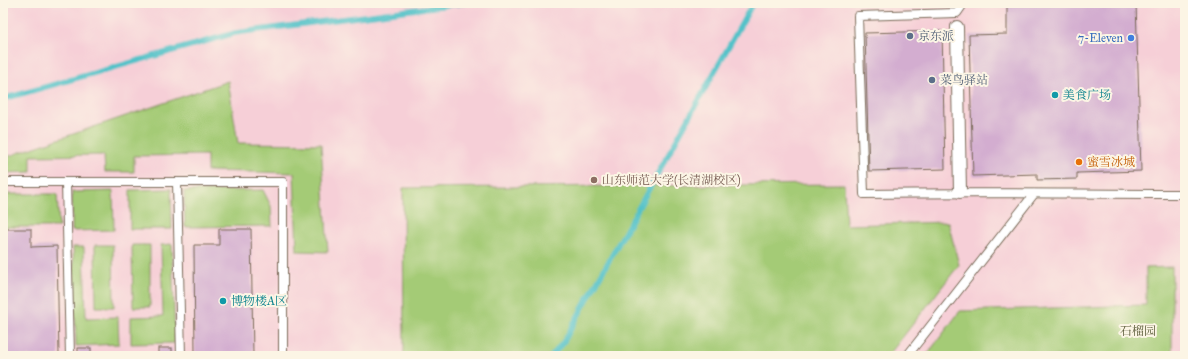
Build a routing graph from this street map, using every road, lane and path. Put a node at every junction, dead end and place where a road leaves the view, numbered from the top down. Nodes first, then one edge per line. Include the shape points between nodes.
1 (964, 3) edge
2 (957, 27) dead end
3 (3, 182) edge
4 (66, 182) junction
5 (177, 182) junction
6 (960, 192) junction
7 (1034, 194) junction
8 (1185, 194) edge
9 (70, 356) edge
10 (180, 356) edge
11 (283, 356) edge
12 (907, 356) edge

1 - 6 lane via 957,13 858,16 864,194
2 - 6 street
3 - 4 lane
4 - 5 lane
4 - 9 lane
5 - 10 lane
5 - 11 lane via 282,182
6 - 7 lane
7 - 8 lane
7 - 12 lane

